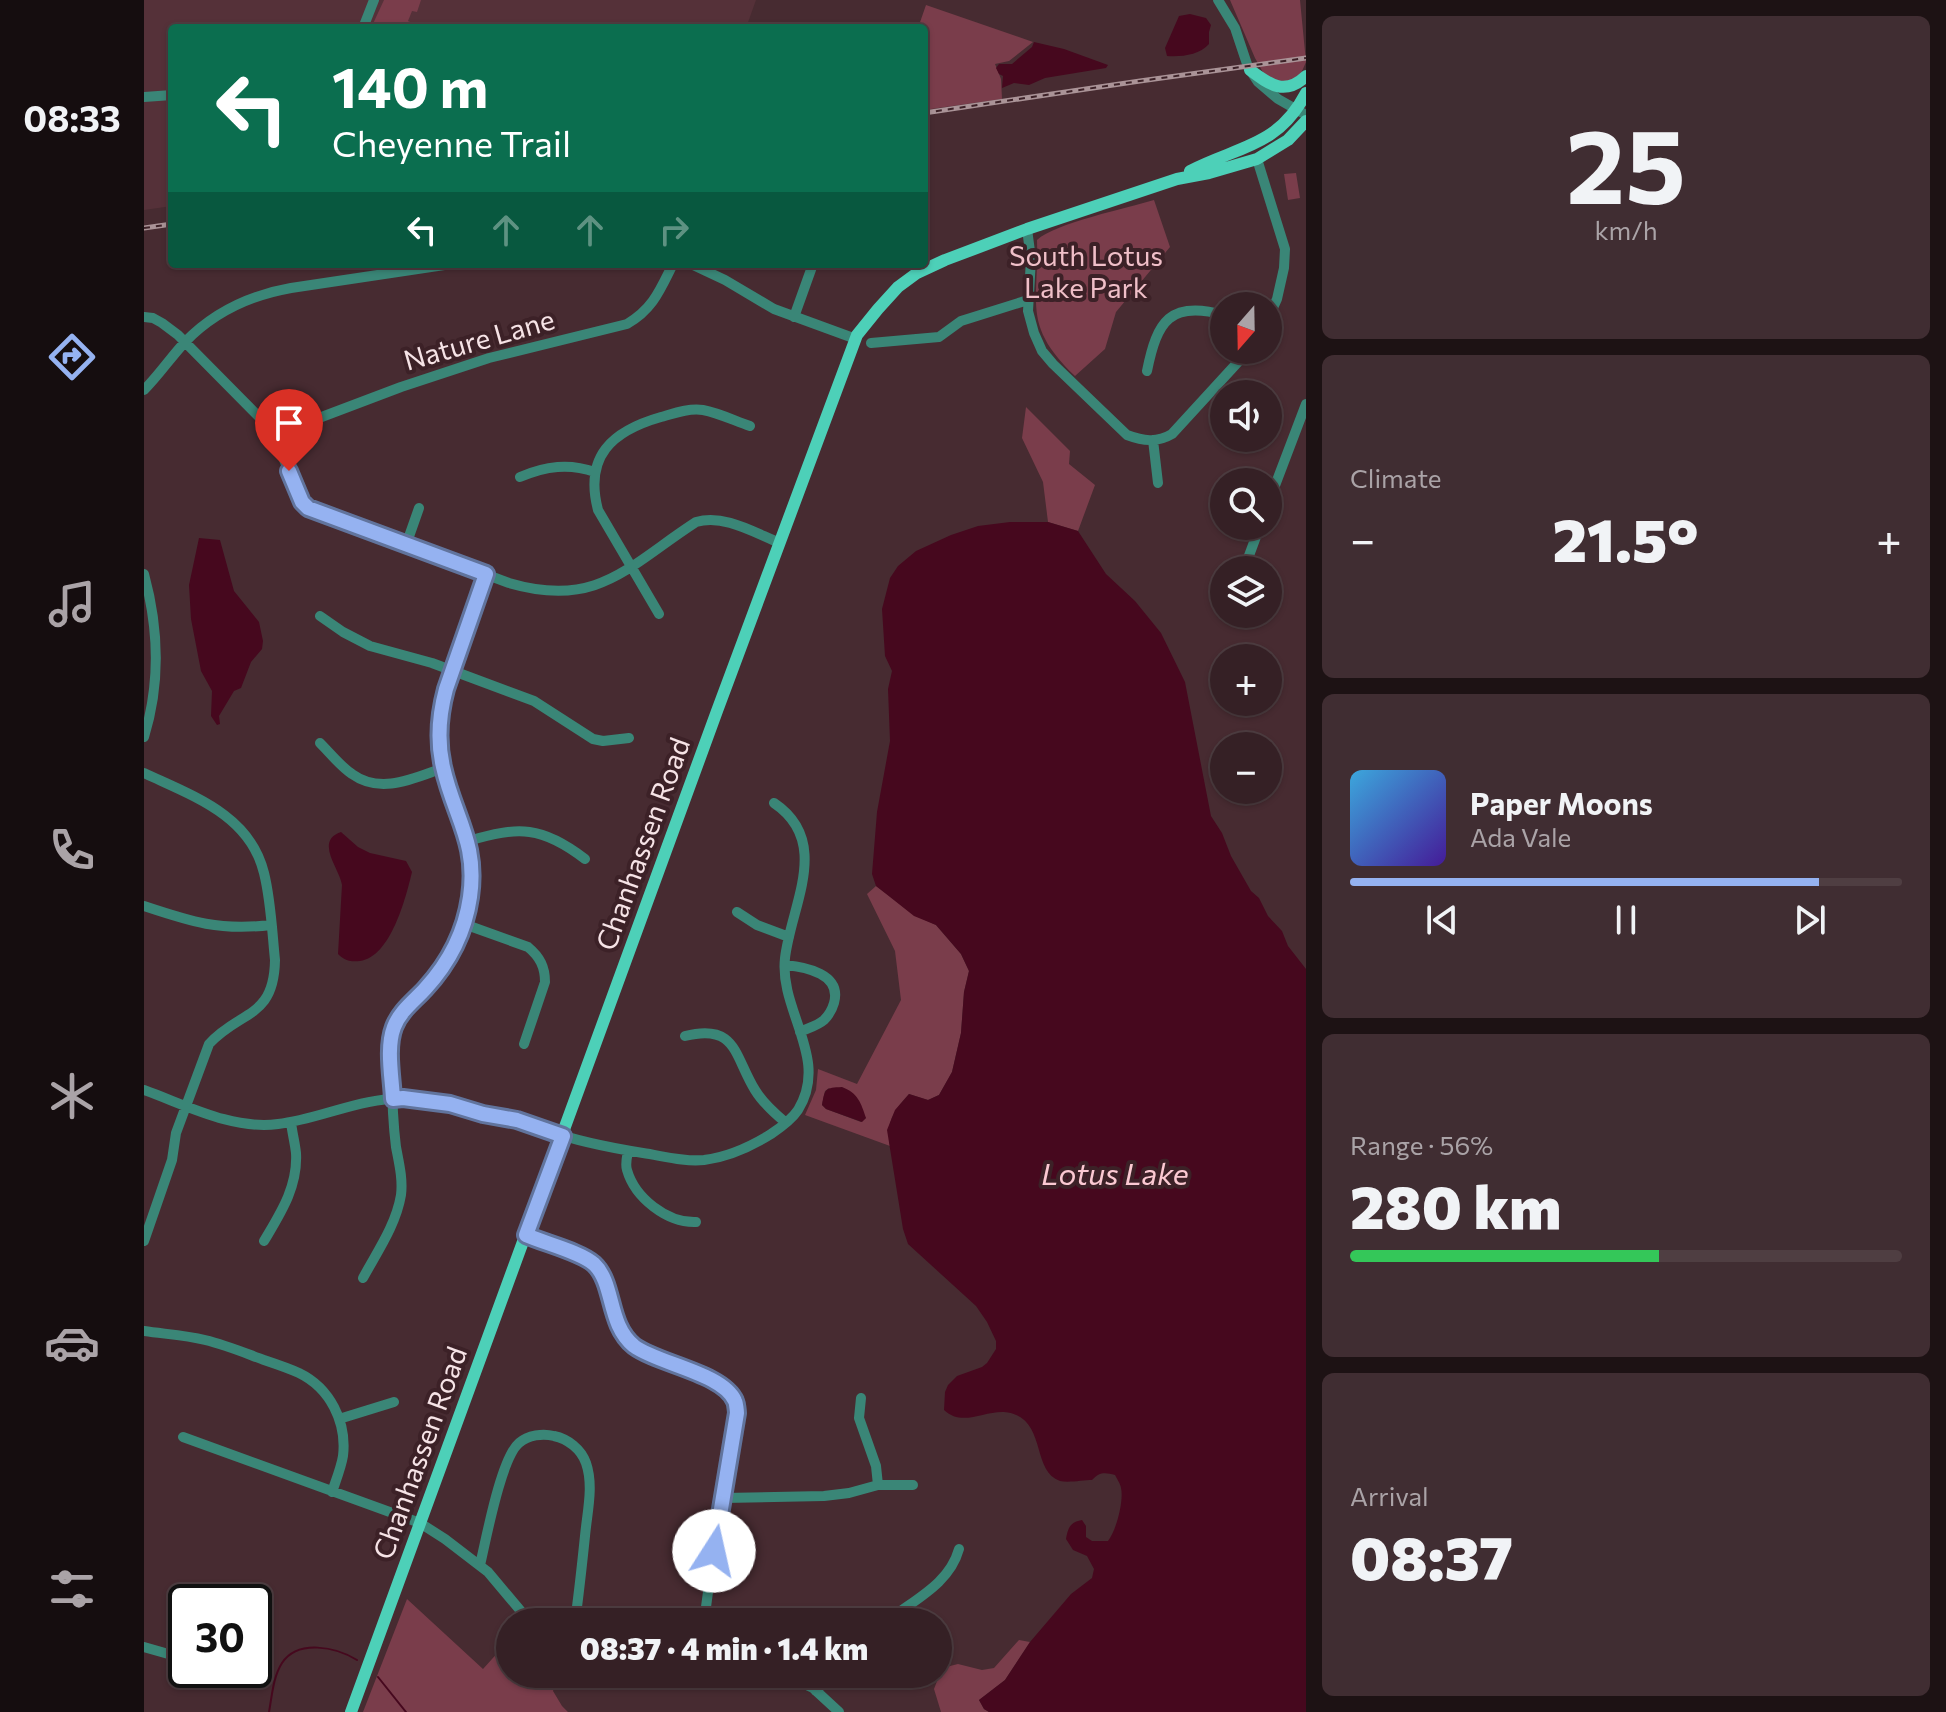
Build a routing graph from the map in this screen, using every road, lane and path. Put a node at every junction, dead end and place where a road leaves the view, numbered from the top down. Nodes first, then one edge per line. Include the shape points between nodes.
1 (374, 0) edge
2 (1218, 0) edge
3 (365, 24) edge
4 (1250, 70) junction
5 (1306, 76) edge
6 (1306, 93) edge
7 (168, 95) edge
8 (144, 97) edge
9 (1301, 112) edge
10 (1306, 121) edge
11 (1257, 159) junction
12 (1177, 179) junction
13 (1027, 229) junction
14 (425, 268) edge
15 (671, 268) edge
16 (700, 268) edge
17 (812, 268) edge
18 (928, 268) edge
19 (928, 268) edge
20 (1279, 292) edge
21 (1028, 300) junction
22 (1210, 311) edge
23 (144, 317) edge
24 (794, 317) junction
25 (856, 339) junction
26 (185, 342) junction
27 (871, 343) dead end
28 (1237, 364) edge
29 (1147, 371) dead end
30 (144, 390) edge
31 (1306, 404) edge
32 (750, 426) dead end
33 (274, 435) junction
34 (1153, 440) junction
35 (1282, 468) edge
36 (595, 472) junction
37 (520, 477) dead end
38 (1158, 483) dead end
39 (419, 508) dead end
40 (780, 543) junction
41 (406, 545) junction
42 (631, 569) junction
43 (144, 574) edge
44 (486, 574) junction
45 (659, 614) dead end
46 (320, 616) dead end
47 (452, 670) junction
48 (144, 737) edge
49 (629, 738) dead end
50 (320, 743) dead end
51 (443, 768) junction
52 (144, 773) edge
53 (774, 803) dead end
54 (468, 841) junction
55 (585, 859) dead end
56 (144, 906) edge
57 (737, 912) dead end
58 (464, 924) junction
59 (271, 925) junction
60 (789, 937) junction
61 (785, 965) junction
62 (800, 1032) junction
63 (685, 1036) dead end
64 (524, 1044) dead end
65 (144, 1090) edge
66 (393, 1099) junction
67 (186, 1106) junction
68 (291, 1122) junction
69 (785, 1122) junction
70 (563, 1136) junction
71 (628, 1151) junction
72 (696, 1222) dead end
73 (526, 1235) junction
74 (144, 1241) edge
75 (264, 1241) dead end
76 (363, 1278) dead end
77 (144, 1331) edge
78 (861, 1398) dead end
79 (394, 1402) dead end
80 (339, 1419) junction
81 (183, 1437) dead end
82 (878, 1485) junction
83 (913, 1485) dead end
84 (332, 1492) junction
85 (724, 1498) junction
86 (420, 1523) junction
87 (959, 1549) dead end
88 (480, 1565) junction
89 (518, 1608) edge
90 (577, 1608) edge
91 (706, 1608) edge
92 (904, 1608) edge
93 (144, 1647) edge
94 (168, 1654) edge
95 (810, 1688) edge
96 (819, 1688) edge
97 (816, 1691) junction
98 (351, 1712) edge
99 (839, 1712) edge

1 - 3 street
2 - 4 street
4 - 5 main road via 1281,87
4 - 9 street via 1268,91
6 - 9 main road, Chanhassen Road
7 - 8 street
9 - 12 main road, Chanhassen Road via 1258,142
10 - 11 main road, Chanhassen Road
11 - 12 main road, Chanhassen Road
11 - 20 street via 1285,249
12 - 13 main road, Chanhassen Road
13 - 19 main road, Chanhassen Road
13 - 21 street
14 - 26 street via 269,292 228,310
15 - 33 street, Nature Lane via 649,307 627,324 489,358
16 - 24 street
17 - 24 street
18 - 25 main road, Chanhassen Road via 898,287
21 - 27 street via 961,321 939,337
21 - 34 street via 1034,333 1053,364 1127,435
22 - 29 street via 1190,310 1165,321 1152,344
23 - 26 street via 162,323
24 - 25 street
25 - 40 main road, Chanhassen Road
26 - 30 street
26 - 33 street
28 - 34 street via 1179,429
31 - 35 street
32 - 36 street via 692,410 643,422 608,444
33 - 41 street via 308,508
34 - 38 street
36 - 37 street via 560,466
36 - 42 street via 598,510
39 - 41 street
40 - 42 street via 707,519
40 - 70 main road, Chanhassen Road
41 - 44 street
42 - 44 street via 568,591 528,589
42 - 45 street
43 - 48 street via 157,647 154,700
44 - 47 street
46 - 47 street via 370,646
47 - 49 street via 534,701 593,739
47 - 51 street via 439,724
50 - 51 street via 356,777 379,785
51 - 54 street
52 - 59 street via 238,825 264,870
53 - 60 street via 797,824 805,861
54 - 55 street via 526,831 558,840
54 - 58 street via 471,895
56 - 59 street via 205,925
57 - 60 street
58 - 64 street via 528,947 542,962 545,982
58 - 66 street via 438,974 395,1025
59 - 67 street via 275,974 265,1001 209,1044
60 - 61 street
61 - 62 street via 784,980
61 - 62 street via 826,977 836,995 826,1018
62 - 69 street via 809,1085 797,1112
63 - 69 street via 713,1034 728,1040 766,1106
65 - 67 street
66 - 68 street
66 - 70 street via 450,1104
66 - 76 street via 401,1197
67 - 68 street via 238,1123
67 - 74 street
68 - 75 street via 293,1182
69 - 71 street via 755,1145 701,1160
70 - 71 street
70 - 73 main road, Chanhassen Road
71 - 72 street via 626,1167 634,1186 655,1209
73 - 85 street via 596,1266 618,1325 637,1348 720,1385 736,1402
73 - 86 main road, Chanhassen Road
77 - 80 street via 202,1339 302,1374 326,1395
78 - 82 street via 859,1418
79 - 80 street
80 - 84 street via 343,1456
81 - 84 street
82 - 83 street
82 - 85 street via 824,1496
84 - 86 street
85 - 91 street
86 - 88 street
86 - 98 main road, Chanhassen Road
87 - 92 street via 938,1585
88 - 89 street
88 - 90 street via 500,1481 514,1448 534,1436 563,1438 586,1463 590,1487
93 - 94 street
95 - 97 street
96 - 97 street
97 - 99 street

